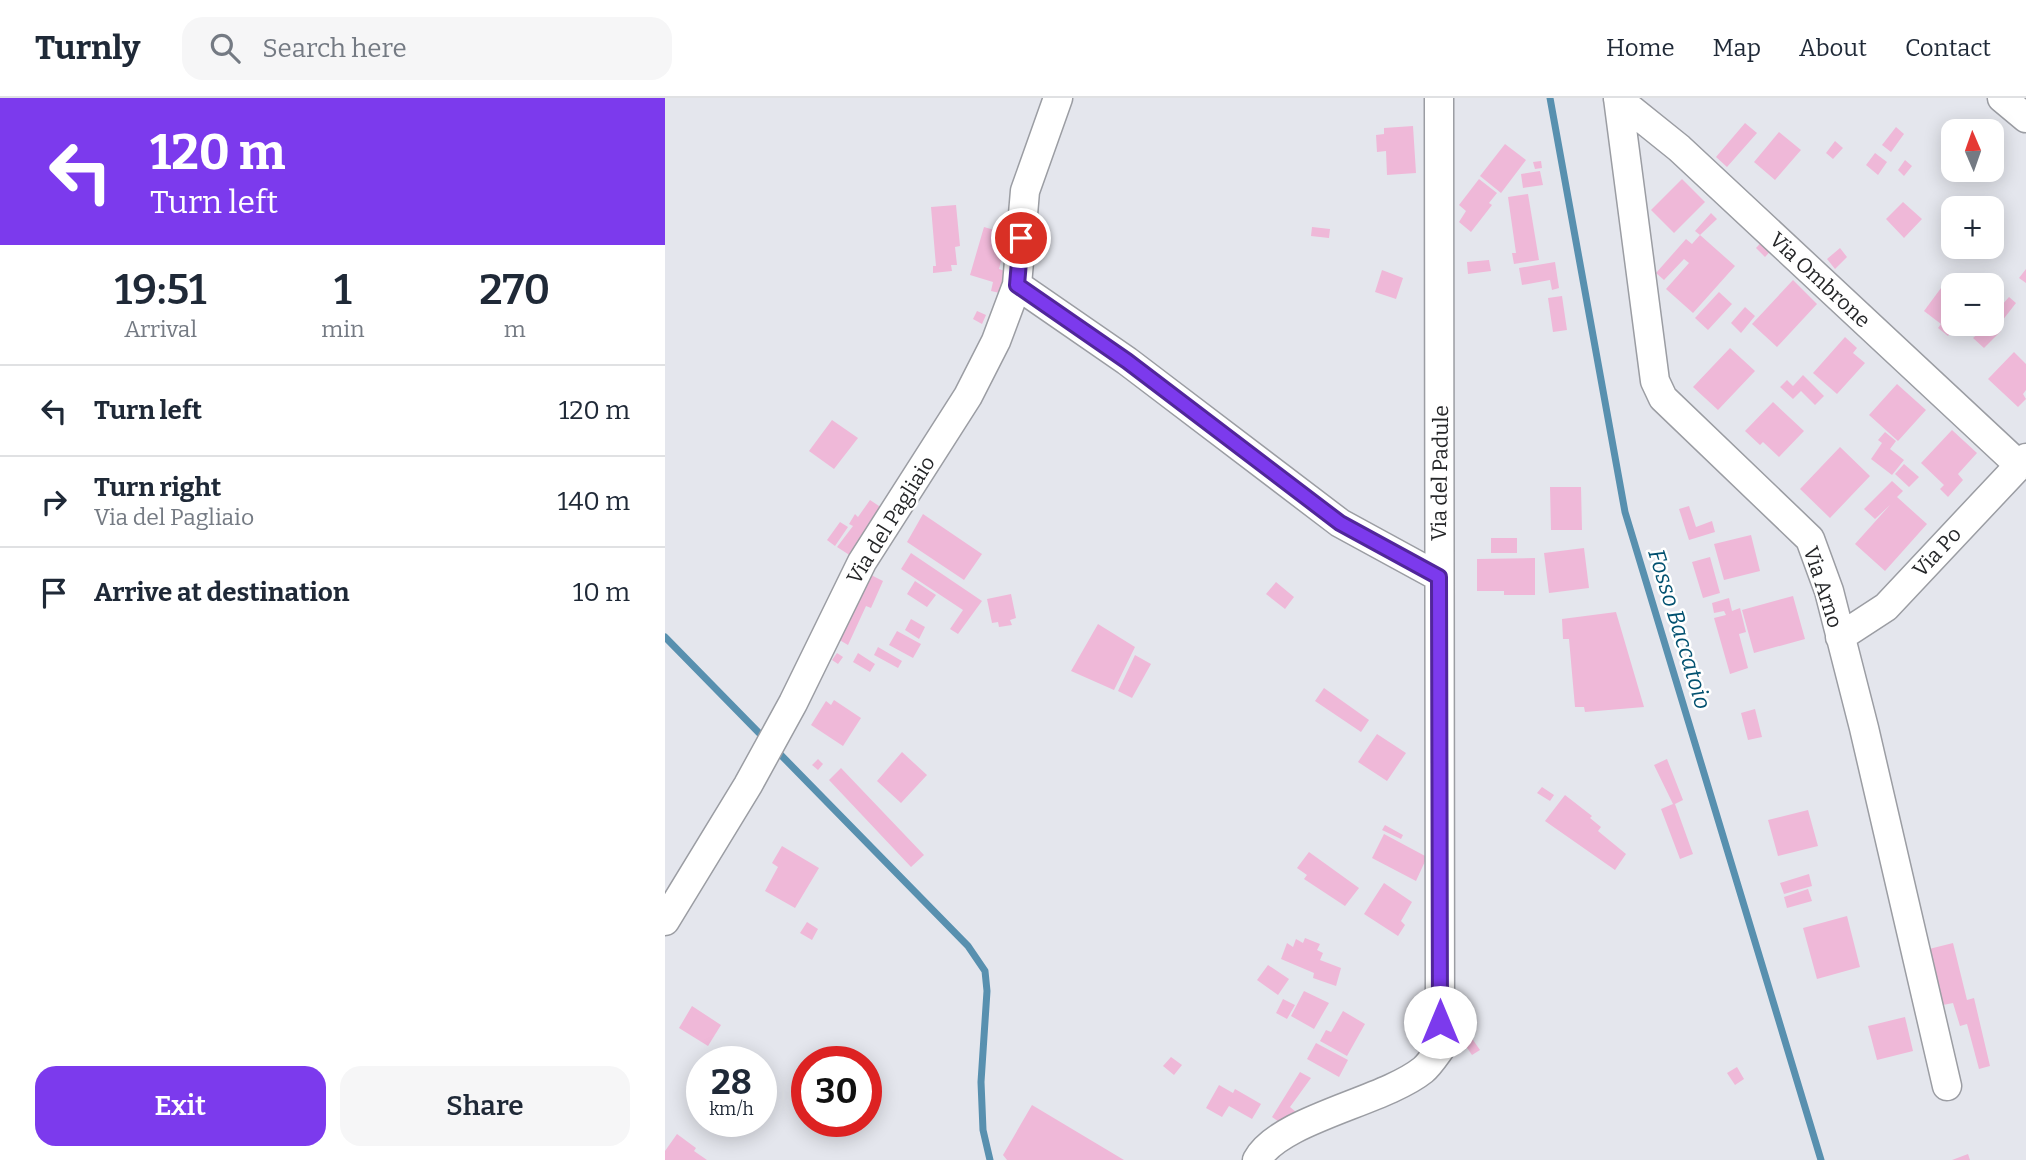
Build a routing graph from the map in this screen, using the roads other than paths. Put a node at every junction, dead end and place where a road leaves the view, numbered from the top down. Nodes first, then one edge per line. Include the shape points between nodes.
1 (1058, 98) edge
2 (1439, 98) edge
3 (1618, 98) edge
4 (2002, 98) edge
5 (2026, 118) edge
6 (1017, 285) junction
7 (2022, 462) edge
8 (1439, 577) junction
9 (1840, 637) junction
10 (665, 921) edge
11 (1947, 1086) dead end
12 (1257, 1160) edge

1 - 6 street, Via del Pagliaio via 1025,191
2 - 8 street, Via del Padule
3 - 7 street, Via Ombrone via 1679,148
3 - 9 street, Via Arno via 1655,382 1663,398 1810,540
4 - 5 street
6 - 8 street via 1127,361 1340,523
6 - 10 street, Via del Pagliaio via 968,396 862,562 770,744
7 - 9 street, Via Po via 1886,607
8 - 12 street, Via del Padule via 1440,1049 1424,1069 1394,1087 1281,1136
9 - 11 street, Via Arno

